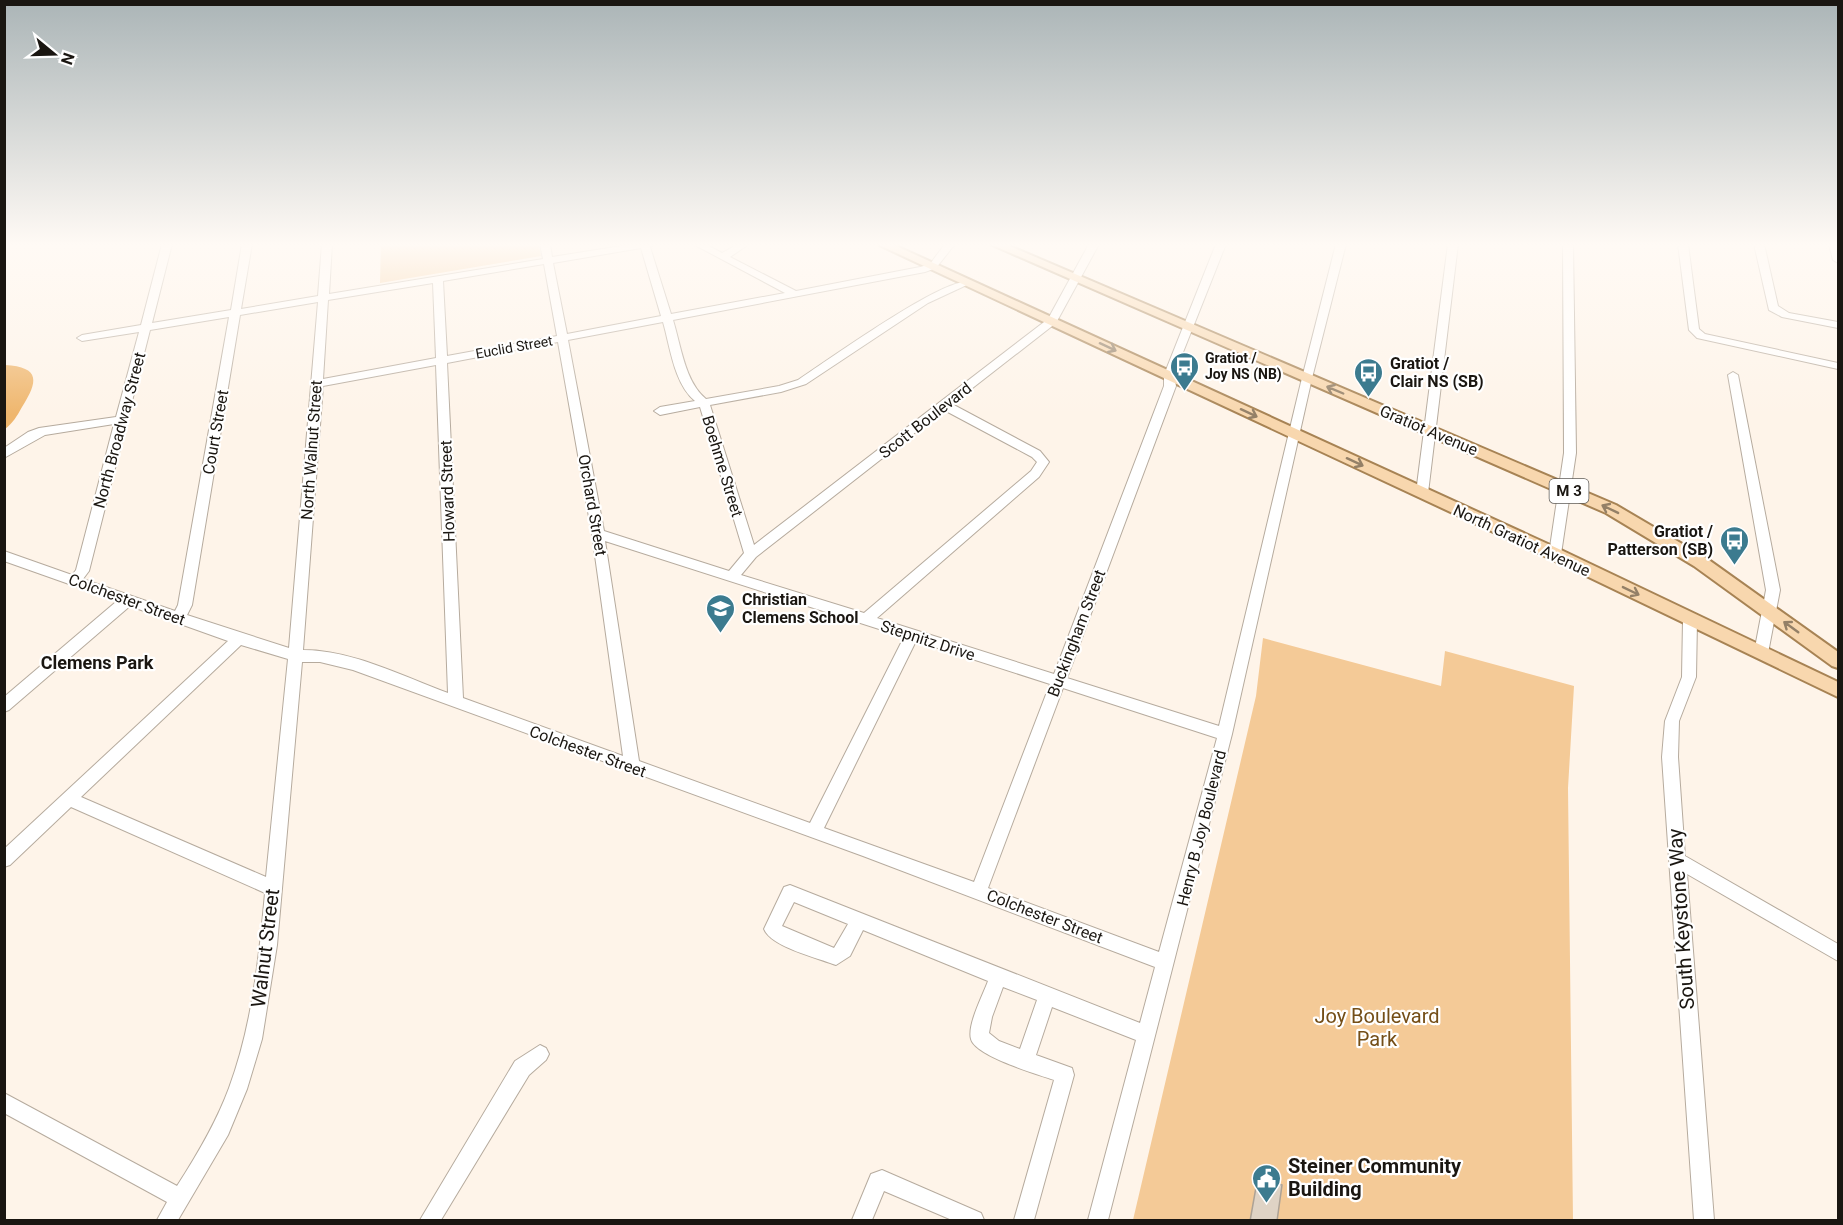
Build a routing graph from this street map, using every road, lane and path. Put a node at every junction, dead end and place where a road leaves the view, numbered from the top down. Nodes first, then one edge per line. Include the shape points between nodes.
1 (153, 301) edge
2 (238, 301) edge
3 (305, 301) edge
4 (323, 301) edge
5 (439, 301) edge
6 (556, 301) edge
7 (662, 301) edge
8 (764, 301) edge
9 (924, 301) edge
10 (1007, 301) edge
11 (1063, 301) edge
12 (1127, 301) edge
13 (1198, 301) edge
14 (1326, 301) edge
15 (1446, 301) edge
16 (1569, 301) edge
17 (1690, 301) edge
18 (1772, 301) edge
19 (236, 313) junction
20 (667, 319) junction
21 (1052, 321) junction
22 (1839, 325) edge
23 (1188, 327) junction
24 (146, 328) junction
25 (563, 338) junction
26 (82, 339) dead end
27 (442, 360) junction
28 (1839, 366) edge
29 (1169, 375) junction
30 (1733, 375) dead end
31 (1307, 378) junction
32 (316, 384) junction
33 (704, 403) junction
34 (944, 405) junction
35 (660, 411) dead end
36 (120, 420) junction
37 (1430, 431) junction
38 (1294, 434) junction
39 (4, 454) edge
40 (1564, 489) junction
41 (1422, 493) junction
42 (598, 534) junction
43 (751, 554) junction
44 (1555, 554) junction
45 (6, 559) edge
46 (732, 576) junction
47 (75, 580) junction
48 (128, 600) junction
49 (1770, 612) junction
50 (178, 618) junction
51 (865, 620) junction
52 (1690, 620) junction
53 (912, 635) junction
54 (239, 639) junction
55 (1761, 653) junction
56 (297, 656) junction
57 (1839, 661) edge
58 (1058, 681) junction
59 (1839, 690) edge
60 (456, 702) junction
61 (4, 706) edge
62 (1225, 734) junction
63 (632, 767) junction
64 (69, 799) junction
65 (814, 831) junction
66 (4, 860) edge
67 (1677, 860) junction
68 (272, 888) junction
69 (979, 890) junction
70 (859, 921) junction
71 (1839, 953) edge
72 (1166, 963) junction
73 (998, 978) junction
74 (1047, 996) junction
75 (1147, 1035) junction
76 (540, 1054) dead end
77 (1026, 1059) junction
78 (4, 1102) edge
79 (181, 1199) junction
80 (965, 1219) edge
81 (167, 1221) edge
82 (430, 1221) edge
83 (862, 1221) edge
84 (1024, 1221) edge
85 (1098, 1221) edge
86 (1704, 1221) edge

1 - 24 street, North Broadway Street
2 - 19 street, Court Street
3 - 19 street
4 - 32 street, North Walnut Street
5 - 27 street, Howard Street
6 - 25 street, Orchard Street
7 - 20 street, Boehme Street
8 - 20 street, Euclid Street
9 - 33 street via 802,382
10 - 21 main road, North Gratiot Avenue
11 - 21 street, Scott Boulevard
12 - 23 main road, Gratiot Avenue / M 3
13 - 23 street, Buckingham Street
14 - 31 street, Henry B Joy Boulevard
15 - 37 street
16 - 40 street via 1570,453
17 - 28 street via 1697,334
18 - 22 street via 1773,308 1786,315
19 - 24 street
19 - 50 street, Court Street via 185,605
20 - 25 street, Euclid Street
20 - 33 street, Boehme Street via 686,381
21 -> 29 main road, North Gratiot Avenue
21 - 34 street, Scott Boulevard
23 - 29 street, Buckingham Street
23 - 31 main road, Gratiot Avenue / M 3
24 - 26 street
24 - 36 street, North Broadway Street
25 - 27 street, Euclid Street
25 - 42 street, Orchard Street
27 - 32 street, Euclid Street
27 - 60 street, Howard Street
29 -> 38 main road, North Gratiot Avenue
29 - 58 street, Buckingham Street via 1170,386
30 - 49 street via 1773,590
37 -> 31 main road, Gratiot Avenue / M 3
31 - 38 street, Henry B Joy Boulevard
32 - 56 street, North Walnut Street
33 - 35 street
33 - 43 street, Boehme Street
34 - 43 street, Scott Boulevard
34 - 51 street via 1043,462 1035,474
36 - 39 street via 43,431
36 - 47 street, North Broadway Street via 82,571
37 - 40 main road, Gratiot Avenue / M 3
37 - 41 street
38 -> 41 main road, North Gratiot Avenue
38 - 62 street, Henry B Joy Boulevard
40 - 44 street
49 -> 40 main road, Gratiot Avenue / M 3 via 1635,522
41 - 44 main road, North Gratiot Avenue
42 - 46 street, Stepnitz Drive
42 - 63 street, Orchard Street
43 - 46 street, Scott Boulevard
44 -> 52 main road, North Gratiot Avenue
45 - 47 street, Colchester Street
46 - 51 street, Stepnitz Drive
47 - 48 street, Colchester Street
48 - 50 street, Colchester Street
48 - 61 street
49 - 55 street
57 -> 49 main road, Gratiot Avenue / M 3
50 - 54 street, Colchester Street
51 - 53 street, Stepnitz Drive
52 - 55 main road, North Gratiot Avenue
52 - 67 street, South Keystone Way via 1689,677 1670,737
53 - 58 street, Stepnitz Drive
53 - 65 street
54 - 56 street, Colchester Street
54 - 64 street
55 - 59 main road, North Gratiot Avenue
56 - 60 street, Colchester Street via 320,656 355,665
56 - 68 street, Walnut Street
58 - 62 street, Stepnitz Drive
58 - 69 street, Buckingham Street
60 - 63 street, Colchester Street
62 - 72 street, Henry B Joy Boulevard
63 - 65 street, Colchester Street
64 - 66 street
64 - 68 street
65 - 69 street, Colchester Street
67 - 71 street
67 - 86 street, South Keystone Way
68 - 79 street, Walnut Street via 256,1025 245,1068 224,1126
69 - 72 street, Colchester Street
70 - 70 street via 790,893 772,929 836,957
70 - 73 street
72 - 75 street, Henry B Joy Boulevard
73 - 74 street
73 - 77 street via 979,1037 993,1048
74 - 75 street
74 - 77 street
75 - 85 street, Henry B Joy Boulevard
76 - 82 street via 522,1068
77 - 84 street via 1065,1075
78 - 79 street
79 - 81 street, Walnut Street
80 - 83 street via 882,1180 878,1181

